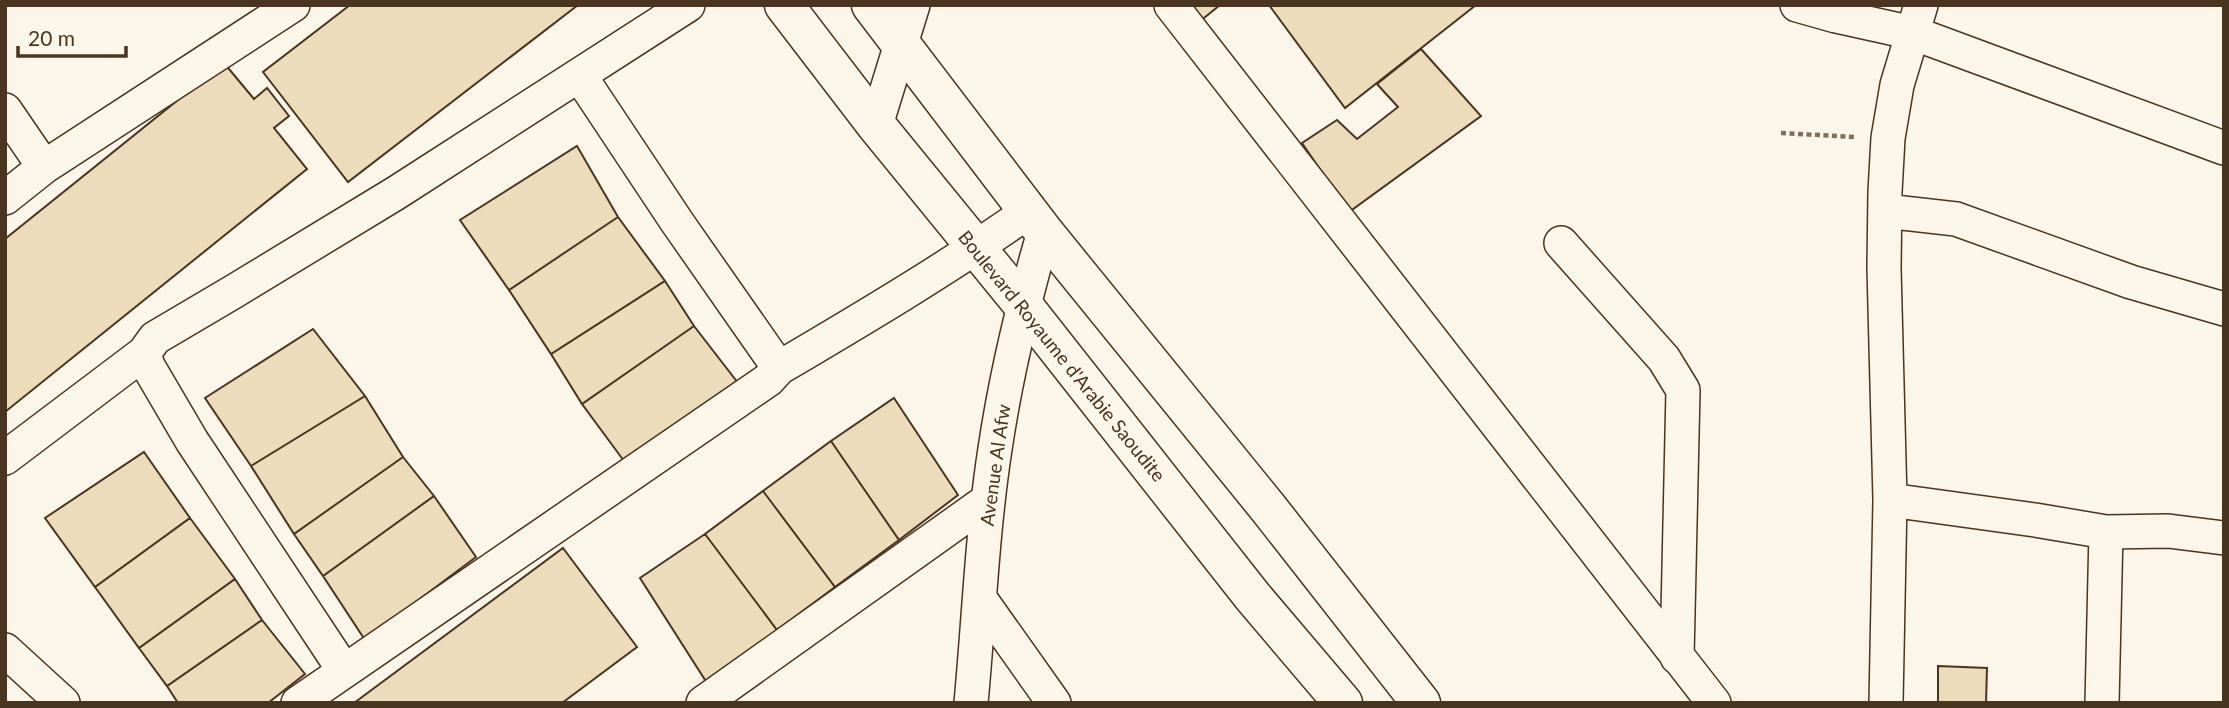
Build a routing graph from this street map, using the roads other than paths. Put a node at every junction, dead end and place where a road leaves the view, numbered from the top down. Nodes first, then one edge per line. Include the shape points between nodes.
1 (293, 5) edge
2 (688, 5) edge
3 (784, 5) edge
4 (871, 5) edge
5 (913, 5) edge
6 (1171, 5) edge
7 (1797, 5) edge
8 (1917, 19) edge
9 (901, 43) junction
10 (580, 76) junction
11 (5, 110) edge
12 (876, 125) junction
13 (2224, 148) edge
14 (44, 167) junction
15 (5, 198) edge
16 (1885, 211) junction
17 (1037, 221) junction
18 (1560, 243) dead end
19 (976, 248) junction
20 (1023, 305) junction
21 (2224, 309) edge
22 (144, 353) junction
23 (779, 368) junction
24 (5, 458) edge
25 (988, 500) junction
26 (1890, 500) junction
27 (2106, 532) junction
28 (2224, 538) edge
29 (981, 600) junction
30 (5, 650) edge
31 (1677, 657) junction
32 (343, 670) junction
33 (732, 692) edge
34 (63, 703) edge
35 (298, 703) edge
36 (703, 703) edge
37 (971, 703) edge
38 (1054, 703) edge
39 (1343, 703) edge
40 (1421, 703) edge
41 (1714, 703) edge
42 (1886, 703) edge
43 (2102, 703) edge

1 - 14 street
2 - 10 street
3 - 12 main road, Boulevard Royaume d'Arabie Saoudite
4 - 9 main road
5 - 9 street
6 - 31 street
7 - 8 street
8 - 13 street
8 - 16 street via 1897,85 1888,138
9 - 12 street
9 - 17 main road
10 - 22 street via 155,338
10 - 23 street
11 - 14 street
12 - 19 main road, Boulevard Royaume d'Arabie Saoudite
14 - 15 street
16 - 21 street via 1956,219 2132,282
16 - 26 street
17 - 19 street
17 - 20 street, Avenue Al Afw
17 - 40 main road
18 - 31 street via 1664,359 1683,390
19 - 20 main road, Boulevard Royaume d'Arabie Saoudite
19 - 23 street
20 - 25 street, Avenue Al Afw
20 - 39 main road, Boulevard Royaume d'Arabie Saoudite via 1253,597
22 - 24 street
22 - 32 street via 192,440
23 - 32 street
25 - 29 street, Avenue Al Afw
25 - 33 street
26 - 27 street
26 - 42 street
27 - 28 street via 2168,531
27 - 43 street
29 - 37 street, Avenue Al Afw
29 - 38 street
30 - 34 street
31 - 41 street
32 - 35 street
33 - 36 street

